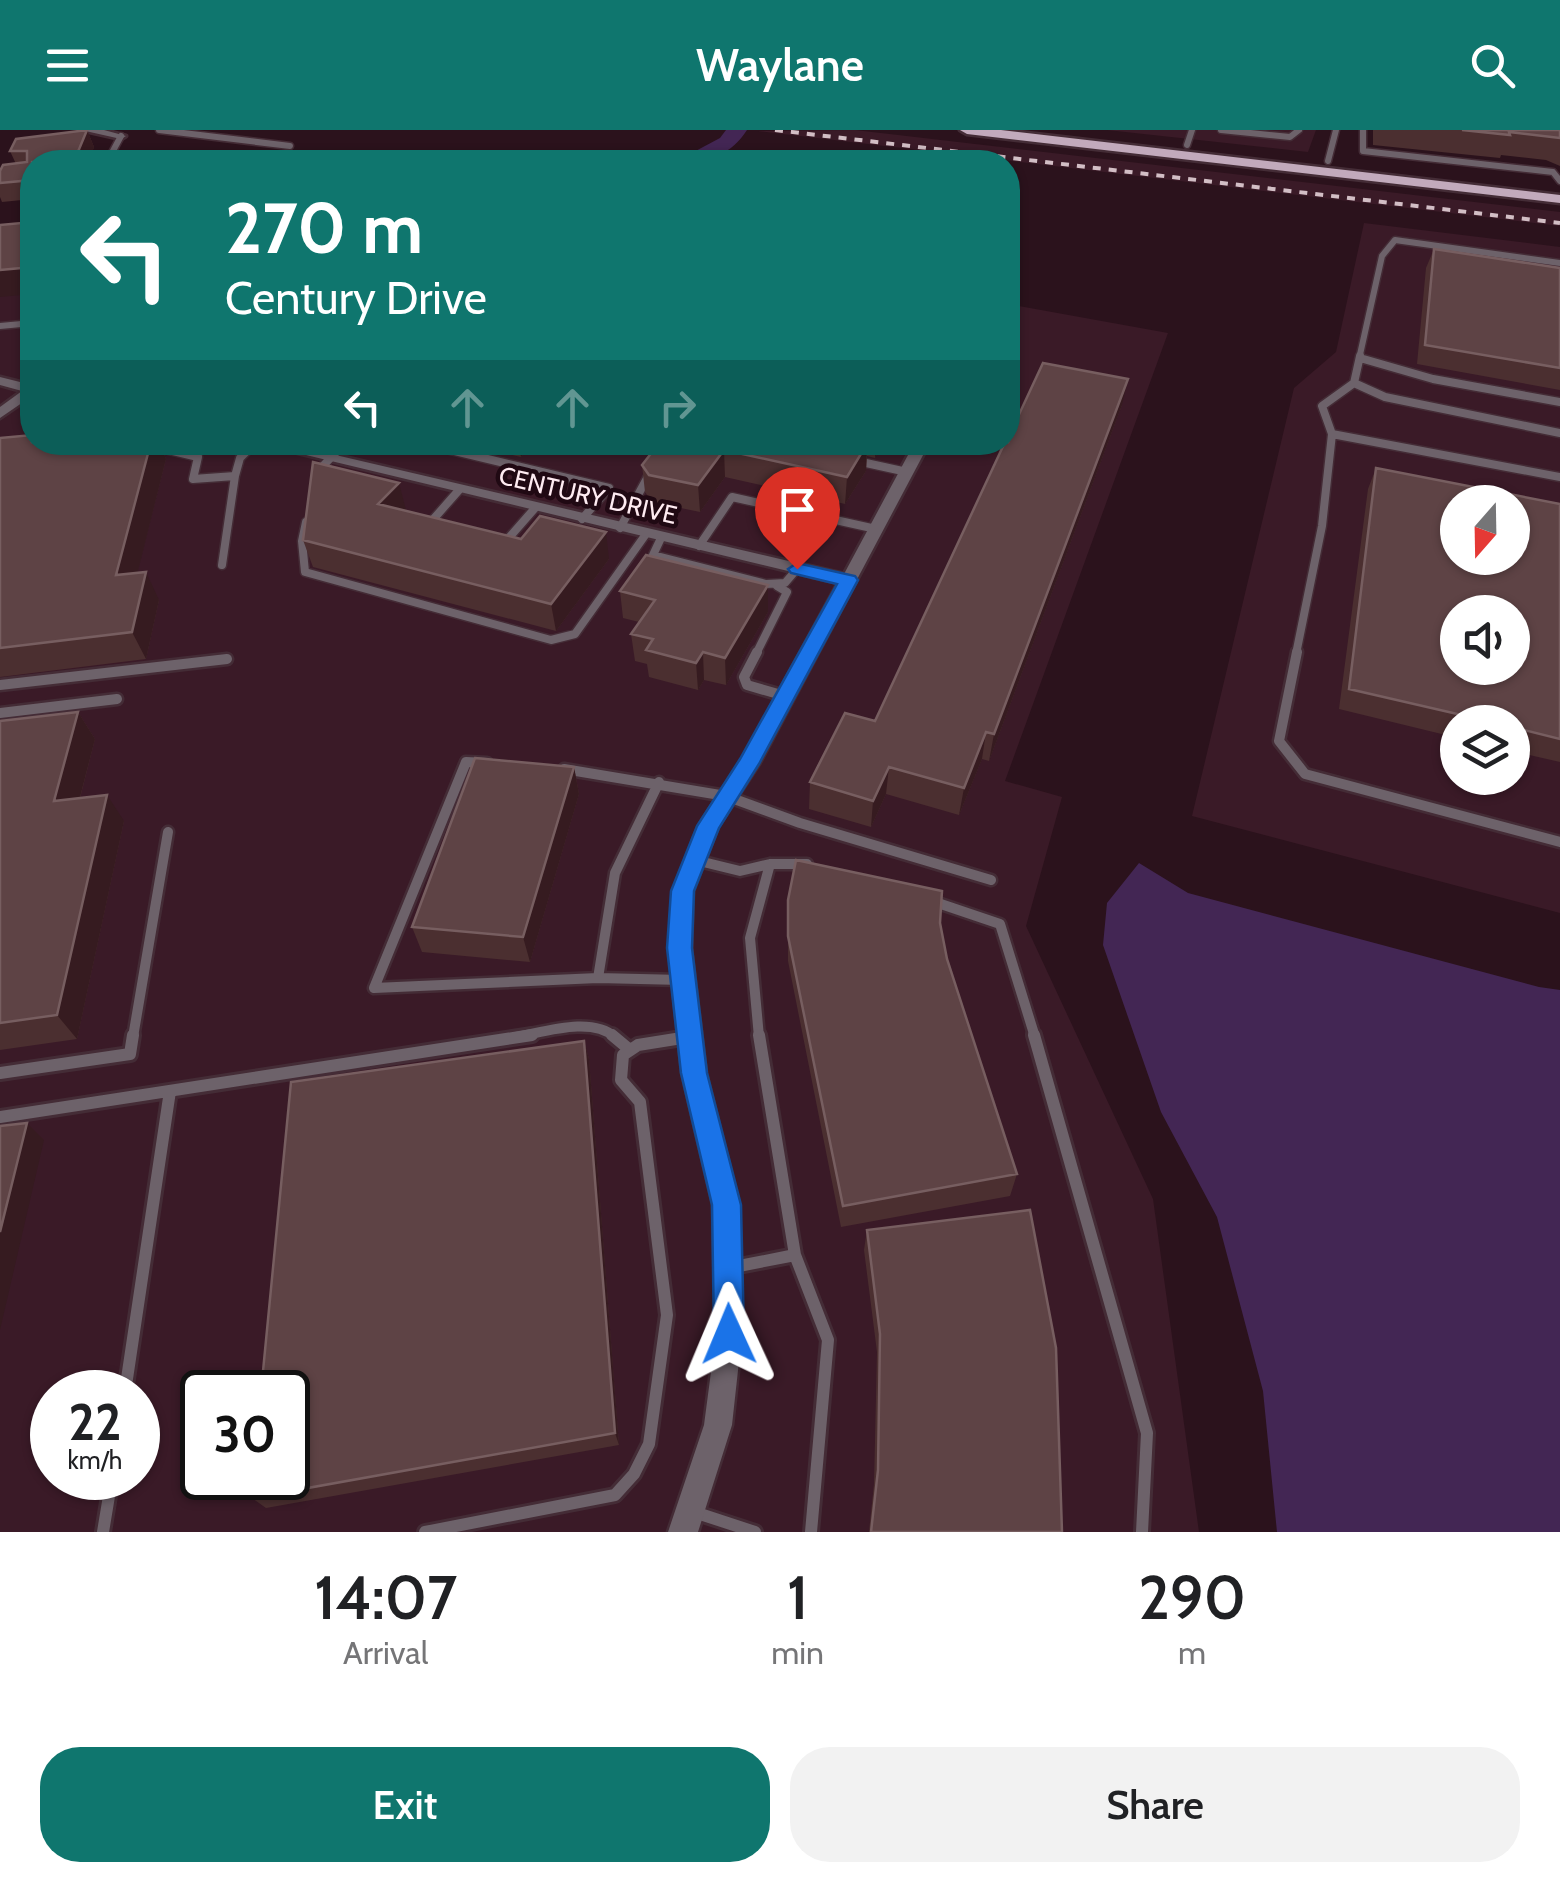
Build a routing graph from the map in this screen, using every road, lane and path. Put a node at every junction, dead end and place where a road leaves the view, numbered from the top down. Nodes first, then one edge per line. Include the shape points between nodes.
1 (91, 130) edge
2 (159, 130) edge
3 (967, 130) edge
4 (1053, 130) edge
5 (1192, 130) edge
6 (1221, 130) edge
7 (1298, 130) edge
8 (1336, 130) edge
9 (1363, 130) edge
10 (1008, 132) edge
11 (121, 136) joint
12 (1187, 145) junction
13 (290, 146) dead end
14 (113, 150) edge
15 (1327, 167) junction
16 (1560, 184) edge
17 (1560, 198) edge
18 (1560, 263) edge
19 (1360, 358) junction
20 (1354, 383) junction
21 (1560, 402) edge
22 (1332, 434) junction
23 (1560, 434) edge
24 (186, 455) edge
25 (243, 455) edge
26 (312, 455) edge
27 (333, 455) edge
28 (471, 455) edge
29 (916, 455) edge
30 (837, 457) edge
31 (329, 459) junction
32 (654, 467) edge
33 (907, 472) junction
34 (235, 476) junction
35 (1560, 477) edge
36 (459, 490) junction
37 (312, 491) edge
38 (309, 508) edge
39 (536, 508) junction
40 (582, 519) junction
41 (449, 528) edge
42 (620, 528) junction
43 (876, 528) junction
44 (654, 536) junction
45 (487, 537) edge
46 (699, 546) junction
47 (222, 566) dead end
48 (797, 569) junction
49 (848, 580) junction
50 (777, 586) junction
51 (227, 659) dead end
52 (0, 685) edge
53 (785, 696) junction
54 (117, 699) dead end
55 (0, 713) edge
56 (504, 765) edge
57 (542, 768) edge
58 (659, 782) junction
59 (726, 796) junction
60 (168, 832) dead end
61 (1560, 842) edge
62 (695, 860) junction
63 (770, 864) junction
64 (821, 868) edge
65 (991, 880) dead end
66 (912, 895) edge
67 (598, 978) junction
68 (683, 980) junction
69 (690, 1037) junction
70 (630, 1050) junction
71 (0, 1072) edge
72 (170, 1091) junction
73 (0, 1117) edge
74 (795, 1255) junction
75 (728, 1268) junction
76 (128, 1370) edge
77 (109, 1500) edge
78 (686, 1521) edge
79 (104, 1532) edge
80 (425, 1532) edge
81 (755, 1532) edge
82 (812, 1532) edge
83 (1142, 1532) edge

1 - 11 street
2 - 13 lane
3 - 10 main road
4 - 12 main road
5 - 12 lane
6 - 7 lane via 1276,137
8 - 15 lane
9 - 16 lane via 1363,150 1553,172
10 - 15 main road
11 - 14 lane
12 - 15 main road
15 - 16 main road
15 - 17 main road
18 - 19 lane via 1396,240 1382,256
19 - 20 lane
19 - 21 lane via 1433,380
20 - 22 lane via 1322,406
20 - 23 lane via 1385,398
22 - 35 lane
22 - 61 lane via 1322,526 1279,741 1306,774
24 - 34 lane via 198,458 193,479
25 - 34 lane
26 - 31 street, CENTURY DRIVE
27 - 31 lane
28 - 40 lane via 608,488
29 - 33 street
30 - 33 lane
31 - 36 street, CENTURY DRIVE
31 - 37 lane
32 - 42 lane
33 - 43 street
34 - 47 lane
36 - 39 street, CENTURY DRIVE
36 - 41 lane via 430,523
38 - 44 lane via 305,572 551,640 575,634
39 - 40 street, CENTURY DRIVE
39 - 45 lane via 506,542
40 - 42 street, CENTURY DRIVE
42 - 44 street, CENTURY DRIVE
43 - 46 lane via 732,496
43 - 49 street
44 - 46 street, CENTURY DRIVE
44 - 50 lane via 654,555
46 - 48 street, CENTURY DRIVE
48 - 49 street, CENTURY DRIVE
48 - 50 lane
49 - 53 street
50 - 53 lane via 787,592 784,606 744,677 747,685
51 - 52 lane
53 - 59 street
54 - 55 lane
56 - 67 lane via 466,762 374,988
57 - 58 lane
58 - 59 lane
58 - 67 lane via 615,872
59 - 62 street
59 - 65 lane
60 - 71 lane via 130,1054
62 - 63 lane via 740,871
62 - 68 street via 682,891
63 - 64 lane
63 - 74 lane via 750,938 760,1046
66 - 83 lane via 1000,924 1146,1432
67 - 68 lane
68 - 69 street
69 - 70 lane
69 - 75 street via 726,1205
70 - 72 lane via 607,1030 587,1026
70 - 80 lane via 623,1054 621,1080 640,1102 667,1315 650,1444 615,1495
72 - 73 lane
72 - 76 lane
74 - 75 lane
74 - 82 lane via 828,1340
75 - 78 street via 729,1334 718,1424
77 - 79 lane
78 - 81 lane

